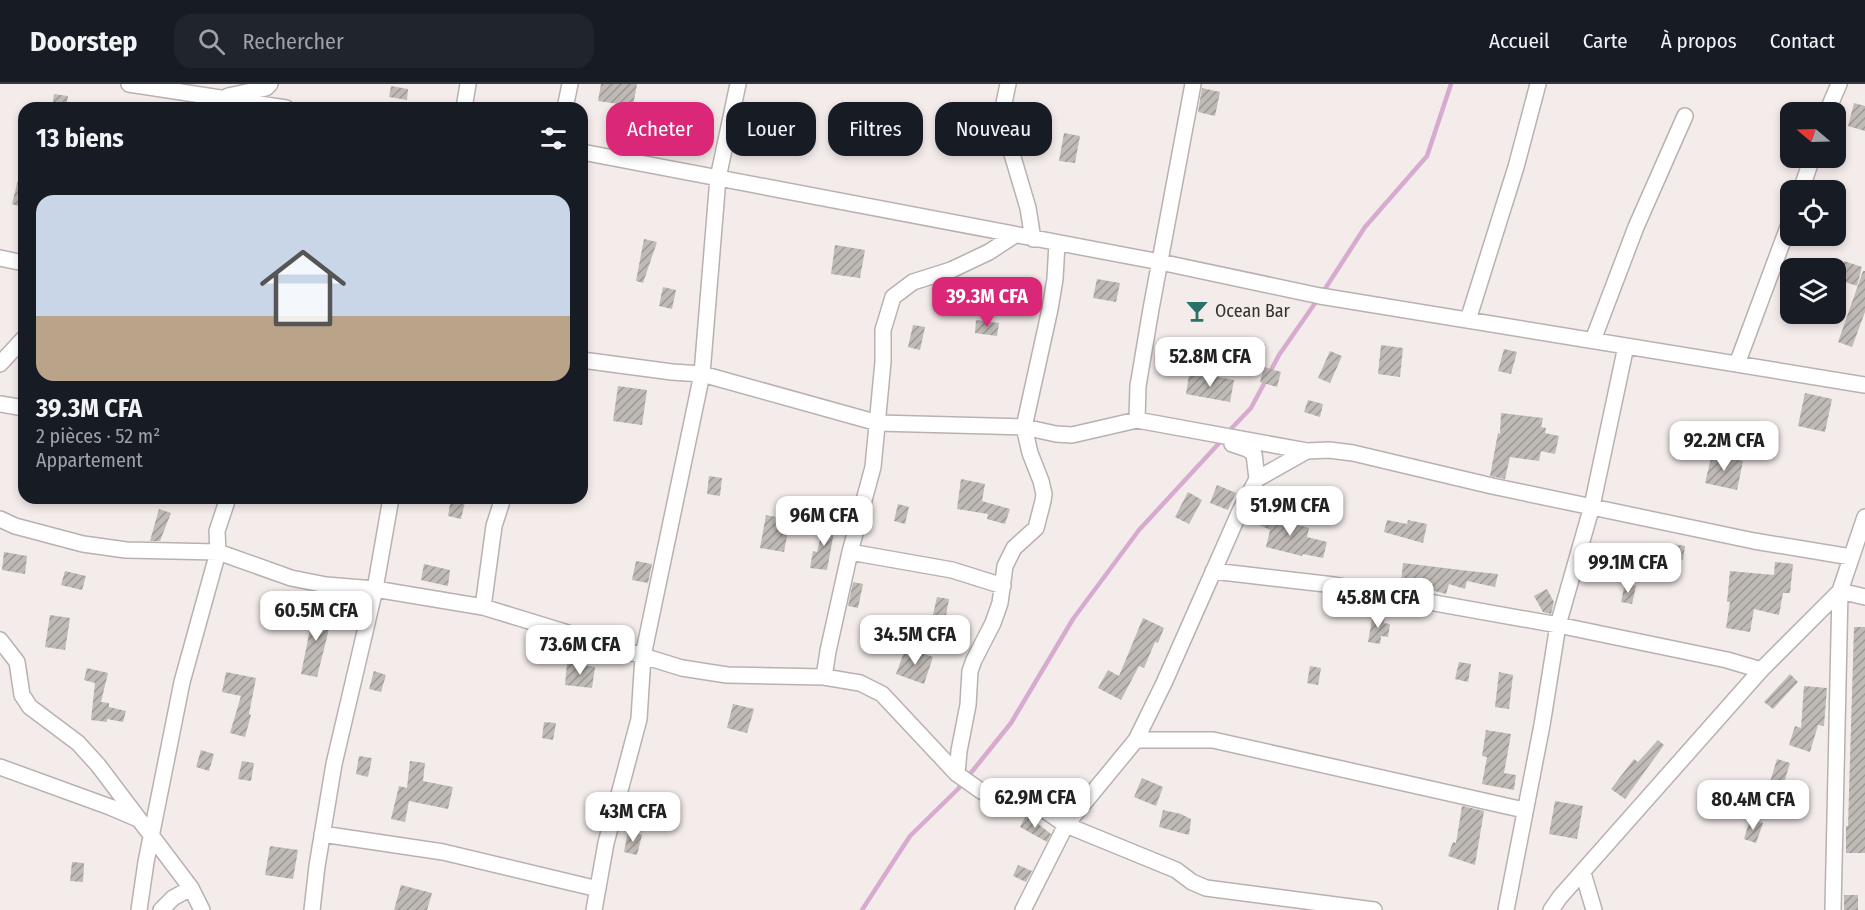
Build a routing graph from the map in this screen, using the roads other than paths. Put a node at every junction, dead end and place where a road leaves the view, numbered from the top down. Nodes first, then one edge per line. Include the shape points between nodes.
1 (129, 84) edge
2 (270, 84) edge
3 (468, 84) edge
4 (570, 84) edge
5 (738, 84) edge
6 (1008, 84) edge
7 (1193, 84) edge
8 (1538, 84) edge
9 (1839, 84) edge
10 (220, 98) junction
11 (246, 102) edge
12 (465, 102) edge
13 (566, 102) edge
14 (1831, 102) edge
15 (1685, 116) dead end
16 (588, 153) edge
17 (718, 178) junction
18 (1015, 236) junction
19 (1033, 239) junction
20 (1057, 243) junction
21 (1781, 246) edge
22 (0, 258) edge
23 (18, 262) edge
24 (1160, 262) junction
25 (1468, 320) junction
26 (1593, 340) junction
27 (18, 345) edge
28 (1626, 346) junction
29 (588, 361) edge
30 (0, 364) edge
31 (1737, 364) junction
32 (702, 374) junction
33 (1865, 385) edge
34 (0, 404) edge
35 (18, 407) edge
36 (1137, 420) junction
37 (878, 423) junction
38 (1024, 427) junction
39 (1231, 437) junction
40 (1307, 451) junction
41 (1257, 479) junction
42 (226, 504) edge
43 (390, 504) edge
44 (501, 504) edge
45 (1592, 506) junction
46 (1865, 517) edge
47 (0, 519) edge
48 (218, 552) junction
49 (850, 552) junction
50 (1851, 557) junction
51 (1213, 571) junction
52 (1003, 586) junction
53 (375, 589) junction
54 (1840, 591) junction
55 (1865, 597) edge
56 (483, 607) junction
57 (1558, 625) junction
58 (0, 640) edge
59 (643, 656) junction
60 (1761, 670) junction
61 (824, 677) junction
62 (1137, 740) junction
63 (0, 767) edge
64 (957, 774) junction
65 (1524, 810) junction
66 (141, 820) junction
67 (1066, 825) junction
68 (322, 834) junction
69 (152, 835) junction
70 (1582, 873) junction
71 (191, 888) junction
72 (598, 889) junction
73 (1331, 907) edge
74 (139, 910) edge
75 (160, 910) edge
76 (202, 910) edge
77 (312, 910) edge
78 (594, 910) edge
79 (1023, 910) edge
80 (1374, 910) edge
81 (1506, 910) edge
82 (1551, 910) edge
83 (1594, 910) edge
84 (1833, 910) edge

1 - 10 street
2 - 10 street
3 - 12 street
4 - 13 street
5 - 17 street
6 - 19 street via 1004,127
7 - 24 street
8 - 25 street
9 - 14 street
10 - 11 street
15 - 26 street via 1636,227
16 - 17 street
17 - 18 street
17 - 32 street
18 - 19 street
18 - 37 street via 951,270 914,282 893,297 883,330
19 - 20 street
20 - 24 street
20 - 38 street via 1050,309
21 - 31 street
22 - 23 street
24 - 25 street via 1320,296
24 - 36 street via 1138,386
25 - 26 street
26 - 28 street
27 - 30 street
28 - 31 street
28 - 45 street
29 - 32 street
31 - 33 street
32 - 37 street
32 - 59 street
34 - 35 street
36 - 38 street via 1072,435
36 - 39 street
37 - 38 street
37 - 49 street via 873,467
38 - 52 street via 1041,481 1043,501 1036,528 1012,552
39 - 40 street
39 - 41 street via 1234,446 1254,454
40 - 41 street
40 - 45 street via 1364,455
41 - 51 street
42 - 48 street via 217,531
43 - 53 street
44 - 56 street via 494,526
45 - 50 street via 1754,542
45 - 57 street
46 - 50 street
47 - 48 street via 83,544 126,550
48 - 53 street via 291,578
48 - 69 street via 182,682
49 - 52 street via 952,570
49 - 61 street
50 - 54 street
51 - 57 street via 1334,585
51 - 62 street
52 - 64 street via 993,624 970,671
53 - 56 street
53 - 68 street via 334,764
54 - 55 street
54 - 60 street
54 - 84 street
56 - 59 street
57 - 60 street
57 - 65 street
58 - 66 street via 17,662 22,695 30,706 78,743
59 - 61 street via 682,668 727,675
59 - 72 street via 639,718
60 - 70 street
61 - 64 street via 860,683 882,694
62 - 65 street via 1213,740
62 - 67 street
63 - 66 street
64 - 67 street via 981,791 1043,809
65 - 81 street
66 - 69 street
67 - 73 street via 1176,870 1206,888
67 - 79 street
68 - 72 street via 443,852
68 - 77 street
69 - 71 street
69 - 74 street
70 - 82 street
70 - 83 street
71 - 75 street
71 - 76 street
72 - 78 street
73 - 80 street

